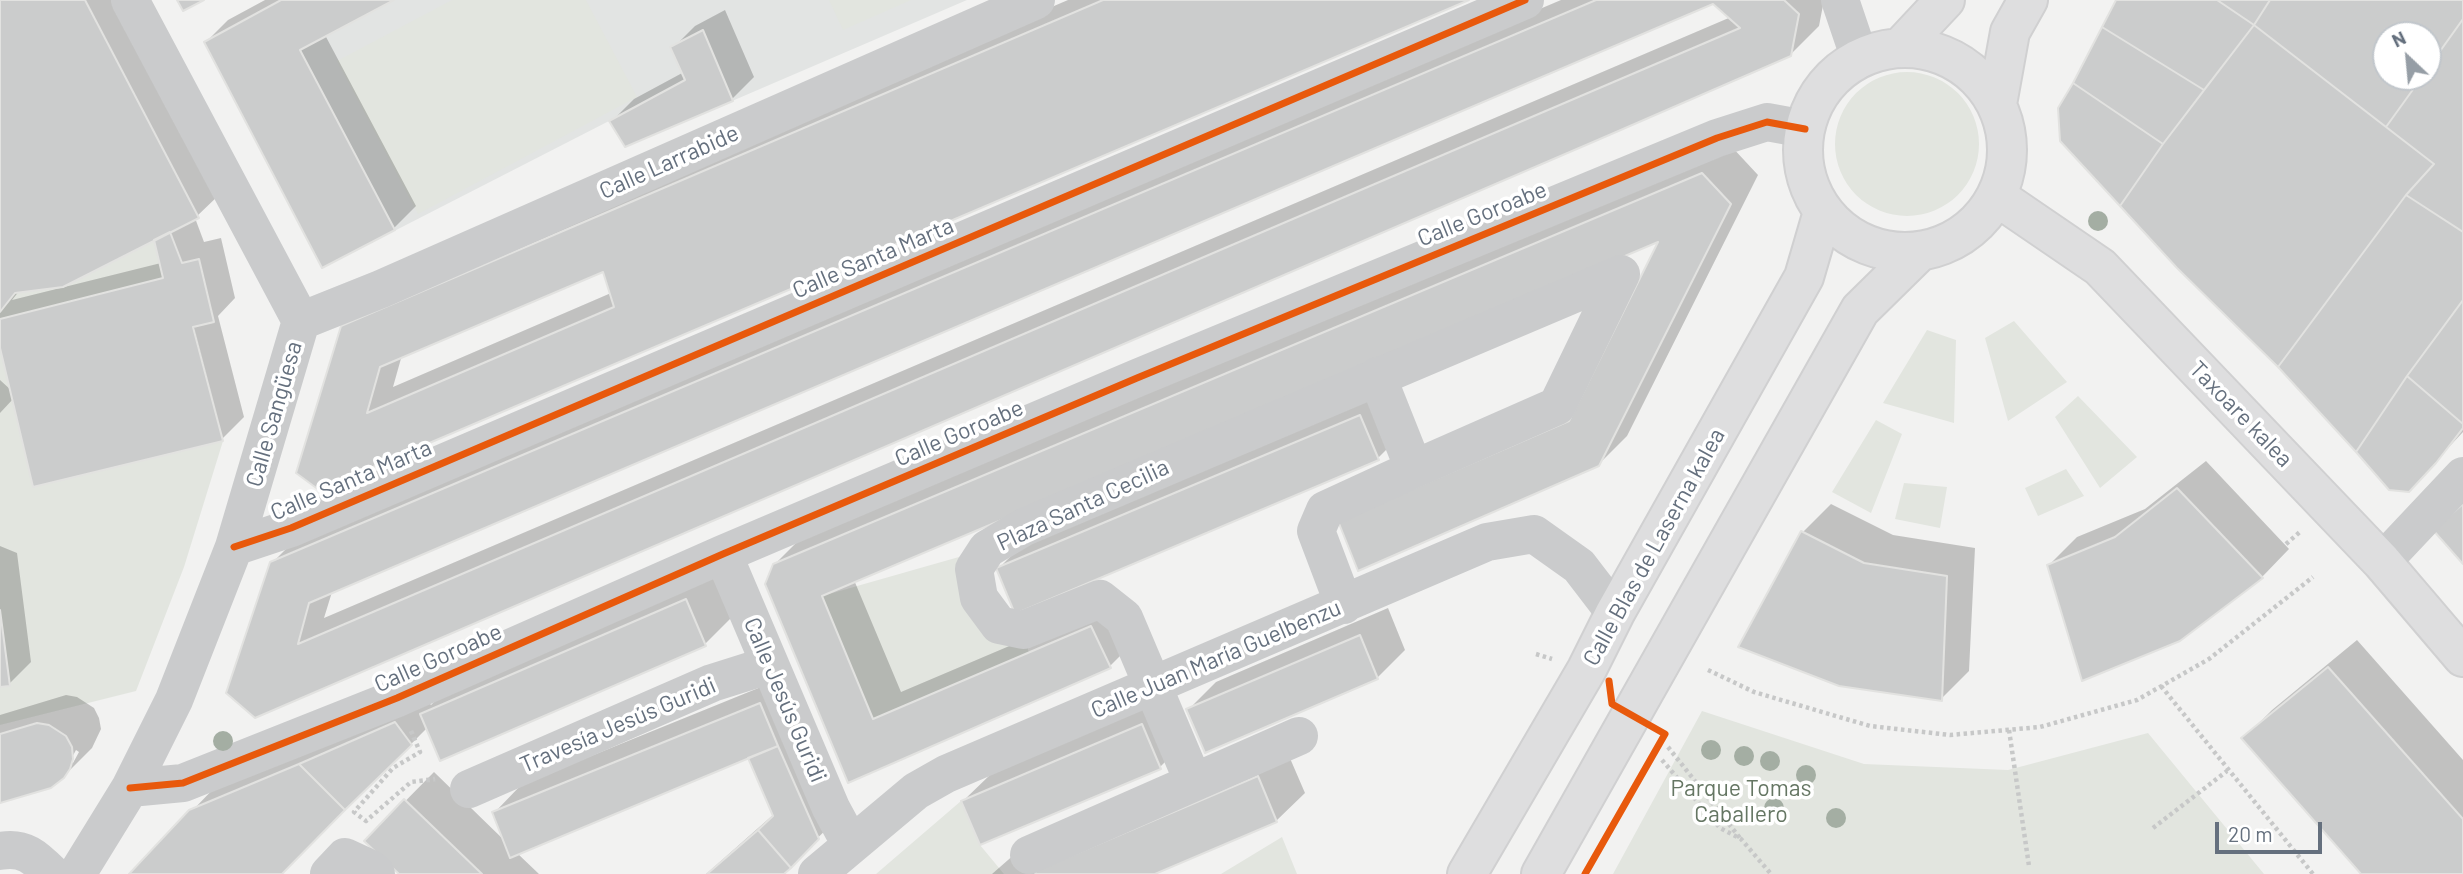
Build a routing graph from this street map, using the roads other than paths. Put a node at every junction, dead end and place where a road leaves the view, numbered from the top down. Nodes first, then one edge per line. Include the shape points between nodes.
1 (130, 0) edge
2 (1036, 0) edge
3 (1525, 0) edge
4 (1840, 0) edge
5 (1945, 0) edge
6 (2028, 0) edge
7 (1900, 48) junction
8 (1860, 59) junction
9 (1997, 104) junction
10 (1805, 129) junction
11 (1996, 196) junction
12 (1823, 212) junction
13 (1919, 252) junction
14 (301, 321) junction
15 (1377, 376) junction
16 (1415, 469) junction
17 (2463, 476) edge
18 (234, 547) junction
19 (723, 554) junction
20 (2382, 562) junction
21 (1344, 605) junction
22 (1615, 613) junction
23 (2463, 657) edge
24 (769, 665) junction
25 (1153, 687) junction
26 (1299, 736) dead end
27 (1193, 781) junction
28 (130, 788) junction
29 (469, 789) road end
30 (850, 845) junction
31 (0, 851) edge
32 (1028, 855) dead end
33 (52, 874) edge
34 (77, 874) edge
35 (817, 874) edge
36 (1467, 874) edge
37 (1541, 874) edge

1 - 14 street, Calle Sangüesa
2 - 14 street, Calle Larrabide
3 - 18 street, Calle Santa Marta via 292,528
4 - 8 street
5 - 7 main road
6 - 9 main road via 2010,32
7 - 8 main road
7 - 9 main road via 1930,51 1953,60 1983,84
8 - 10 main road via 1824,87
9 - 11 main road via 2006,134 2006,166
10 - 12 main road via 1802,158 1809,187
10 - 19 street, Calle Goroabe via 1767,122 1717,138
11 - 13 main road via 1977,223 1951,242
11 - 20 main road, Taxoare kalea via 2100,267
12 - 13 main road via 1849,237 1882,250
12 - 22 main road, Calle Blas de Laserna kalea via 1804,277
13 - 37 main road via 1860,310
14 - 18 street, Calle Sangüesa
15 - 16 street
15 - 16 street, Plaza Santa Cecilia via 1621,274 1557,406
15 - 25 street, Plaza Santa Cecilia via 1024,527 987,549 974,569 979,598 999,625 1023,630 1100,599 1124,618
16 - 21 street, Plaza Santa Cecilia via 1325,510 1315,531
17 - 20 street
18 - 28 street, Calle Sangüesa via 174,700
19 - 24 street, Calle Jesús Guridi
19 - 28 street, Calle Goroabe via 397,698 183,783
20 - 23 main road, Taxoare kalea
21 - 22 street, Calle Juan María Guelbenzu via 1487,542 1534,534 1579,566
21 - 25 street, Calle Juan María Guelbenzu
22 - 36 main road, Calle Blas de Laserna kalea
24 - 29 street, Travesía Jesús Guridi via 712,683
24 - 30 street, Calle Jesús Guridi
25 - 27 street
25 - 30 street, Calle Juan María Guelbenzu via 946,774 916,791
26 - 27 street
27 - 32 street
28 - 34 street, Calle Sangüesa
30 - 35 street, Calle Juan María Guelbenzu
31 - 33 street via 13,848 34,857

